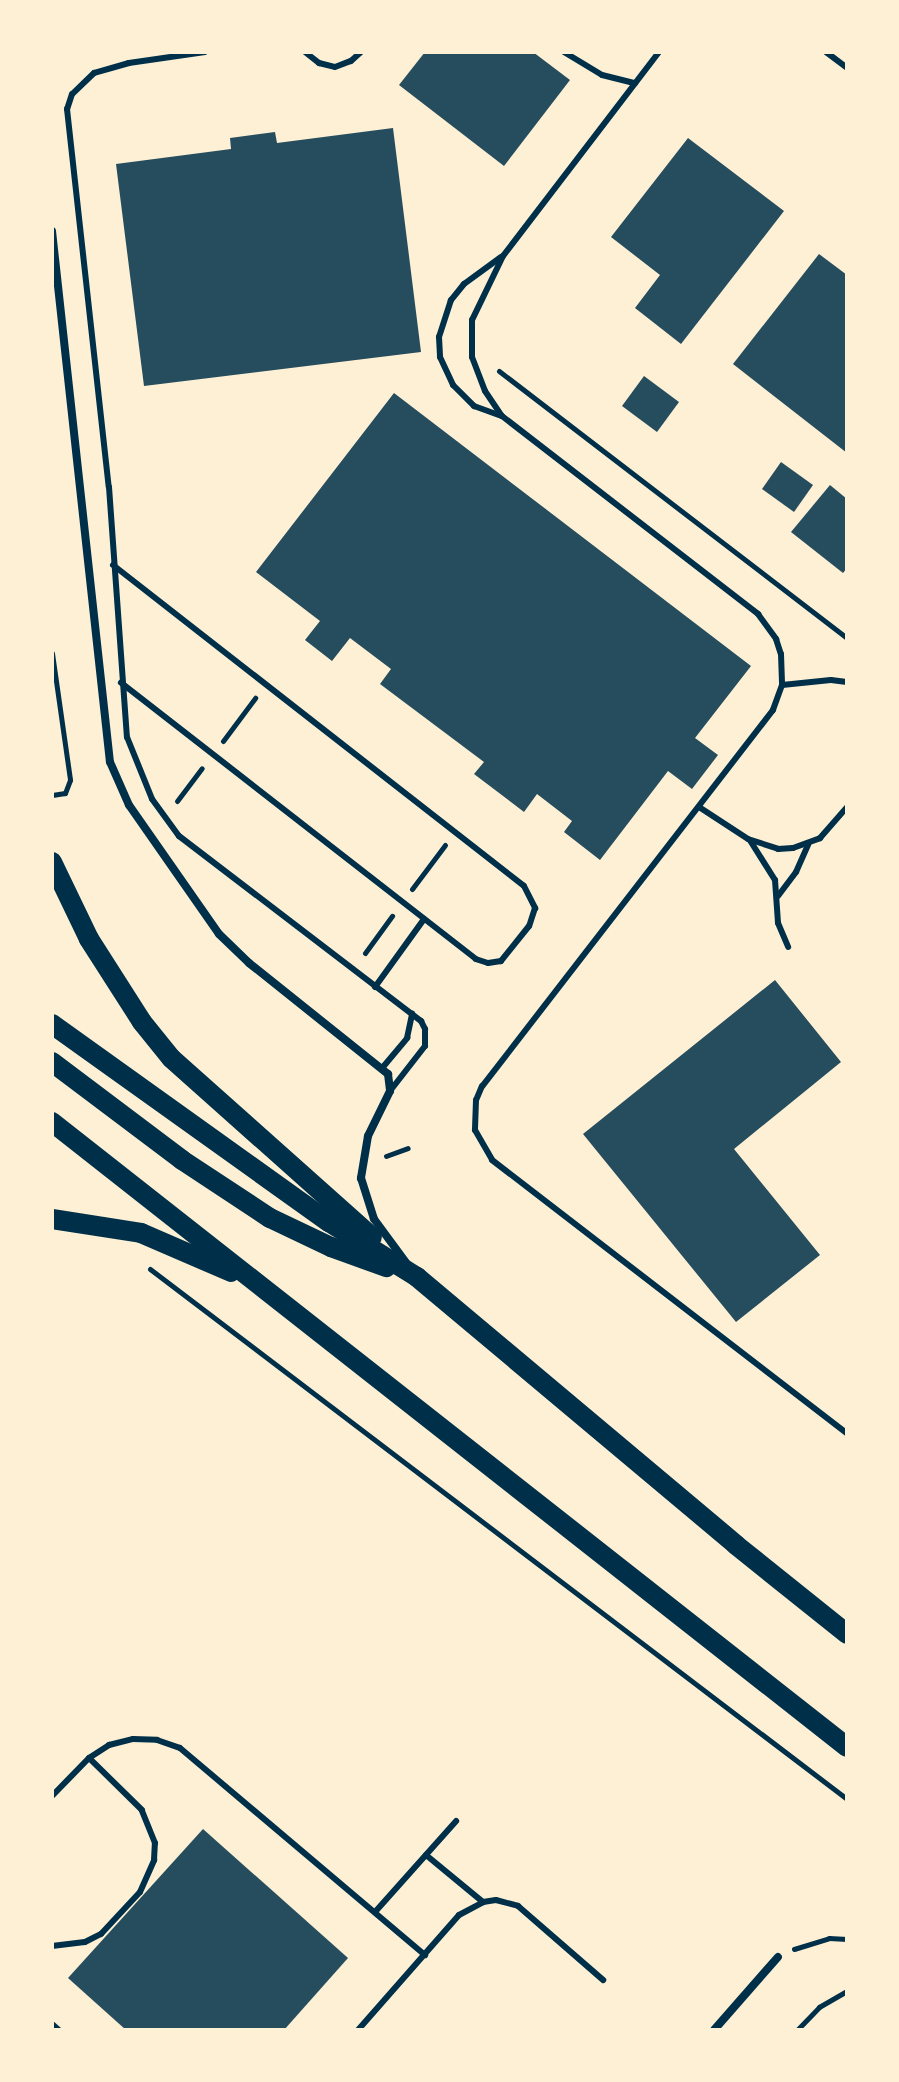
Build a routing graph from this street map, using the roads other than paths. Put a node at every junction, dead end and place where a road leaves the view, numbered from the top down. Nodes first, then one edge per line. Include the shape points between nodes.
1 (205, 52) edge
2 (305, 52) edge
3 (361, 52) edge
4 (564, 52) edge
5 (659, 52) edge
6 (826, 52) edge
7 (847, 68) edge
8 (635, 83) junction
9 (52, 231) edge
10 (503, 256) junction
11 (502, 416) junction
12 (113, 565) junction
13 (847, 682) edge
14 (121, 683) junction
15 (782, 685) junction
16 (699, 807) junction
17 (847, 807) edge
18 (748, 839) junction
19 (808, 845) junction
20 (52, 862) edge
21 (778, 896) junction
22 (424, 919) junction
23 (788, 947) dead end
24 (375, 987) junction
25 (412, 1014) junction
26 (52, 1024) edge
27 (52, 1062) edge
28 (383, 1067) junction
29 (390, 1091) junction
30 (52, 1122) edge
31 (52, 1219) edge
32 (417, 1277) junction
33 (262, 1286) junction
34 (847, 1433) edge
35 (847, 1634) edge
36 (847, 1747) edge
37 (89, 1758) junction
38 (52, 1796) edge
39 (456, 1821) dead end
40 (426, 1855) junction
41 (483, 1902) junction
42 (375, 1912) junction
43 (52, 1946) edge
44 (425, 1955) junction
45 (778, 1957) road end
46 (603, 1980) dead end
47 (52, 2024) edge
48 (59, 2030) edge
49 (358, 2030) edge
50 (714, 2030) edge

1 - 12 lane via 94,73 72,94 67,109 101,403
2 - 3 lane via 335,67
4 - 8 lane via 602,75
5 - 8 lane
6 - 7 lane
8 - 10 lane
9 - 28 street via 105,739 118,784 219,934
10 - 11 lane via 478,302 470,338 477,374
10 - 11 lane via 451,300 439,337 440,357 453,385 474,406
11 - 15 lane via 758,614 776,639
12 - 14 lane
12 - 22 lane via 524,886 535,908 506,957 495,963 476,959
13 - 15 lane
14 - 22 lane
14 - 24 lane via 133,759 164,818 197,851
15 - 16 lane via 773,710
16 - 18 lane
16 - 34 lane via 482,1086 475,1130 492,1160
17 - 19 lane via 830,830
18 - 19 lane via 778,849
18 - 21 lane via 768,865
19 - 21 lane
20 - 32 main road via 96,950 171,1058
21 - 23 lane via 778,923
22 - 24 lane
24 - 25 lane
25 - 28 lane via 407,1038
25 - 29 lane via 425,1029 425,1046
26 - 32 main road via 329,1222
27 - 32 main road via 182,1160 270,1218 331,1247
28 - 29 street
29 - 32 street via 368,1136 361,1178 374,1219
30 - 33 main road
31 - 33 main road via 141,1233
32 - 35 main road
33 - 36 main road
37 - 38 lane
37 - 42 lane via 109,1745 133,1739 180,1748
37 - 43 lane via 142,1810 155,1843 154,1860 140,1892 101,1934
39 - 40 lane
40 - 41 lane
40 - 42 lane
41 - 44 lane via 459,1915
41 - 46 lane via 518,1906
42 - 44 lane
44 - 49 lane
45 - 50 street
47 - 48 lane

